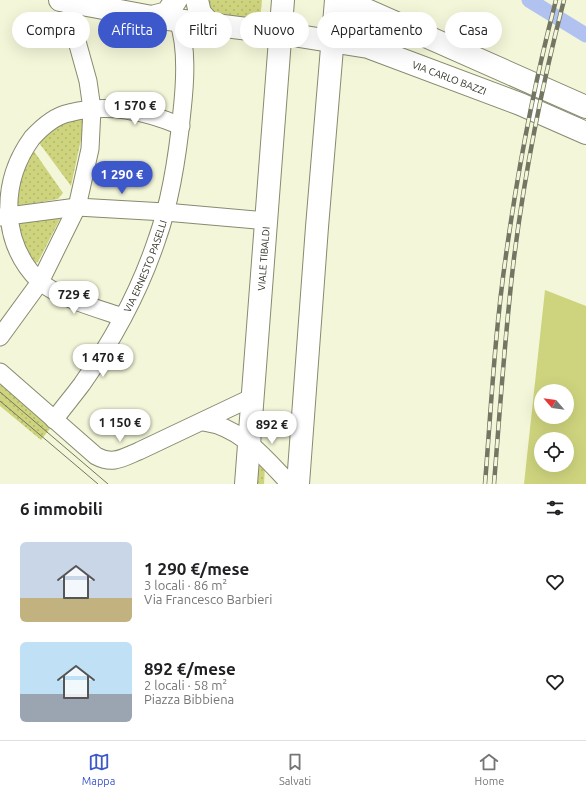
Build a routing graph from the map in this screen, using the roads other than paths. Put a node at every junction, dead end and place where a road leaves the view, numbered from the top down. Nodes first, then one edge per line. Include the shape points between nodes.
1 (197, 0) edge
2 (283, 0) edge
3 (336, 0) edge
4 (344, 0) edge
5 (67, 1) edge
6 (177, 10) edge
7 (200, 12) edge
8 (282, 12) edge
9 (335, 12) edge
10 (371, 12) edge
11 (437, 42) edge
12 (279, 48) edge
13 (332, 48) edge
14 (371, 48) edge
15 (415, 48) edge
16 (391, 56) junction
17 (586, 107) edge
18 (92, 109) junction
19 (180, 126) junction
20 (586, 133) edge
21 (77, 207) junction
22 (165, 212) junction
23 (1, 217) edge
24 (267, 221) junction
25 (40, 282) junction
26 (123, 317) junction
27 (0, 337) edge
28 (0, 372) edge
29 (253, 397) junction
30 (54, 420) junction
31 (204, 422) junction
32 (250, 443) junction
33 (246, 484) edge
34 (290, 484) edge
35 (298, 484) edge

1 - 7 main road
2 - 8 main road, VIALE TIBALDI
3 - 9 main road
4 - 10 main road
5 - 6 main road via 152,17
5 - 18 street via 88,82
6 - 19 street, VIA ERNESTO PASELLI via 184,59
11 - 17 main road
12 - 24 main road, VIALE TIBALDI
13 - 35 main road
14 - 16 main road, VIA CARLO BAZZI
15 - 16 main road via 412,53
16 - 20 main road, VIA CARLO BAZZI via 520,104
18 - 19 street via 110,107 130,110
18 - 21 street via 90,149
18 - 23 street via 68,113 51,120 21,150 6,178
19 - 22 street, VIA ERNESTO PASELLI
21 - 22 street
21 - 23 street
21 - 25 street
22 - 24 street
22 - 26 street, VIA ERNESTO PASELLI via 148,267
23 - 25 street via 16,253
24 - 29 main road, VIALE TIBALDI
25 - 26 street via 73,300
25 - 27 street
26 - 30 street, VIA ERNESTO PASELLI via 82,384
28 - 30 street
29 - 31 street
29 - 32 main road, VIALE TIBALDI
30 - 31 street via 96,456 108,461 122,458
31 - 32 street via 214,423 235,432
32 - 33 main road, VIALE TIBALDI
32 - 34 street

